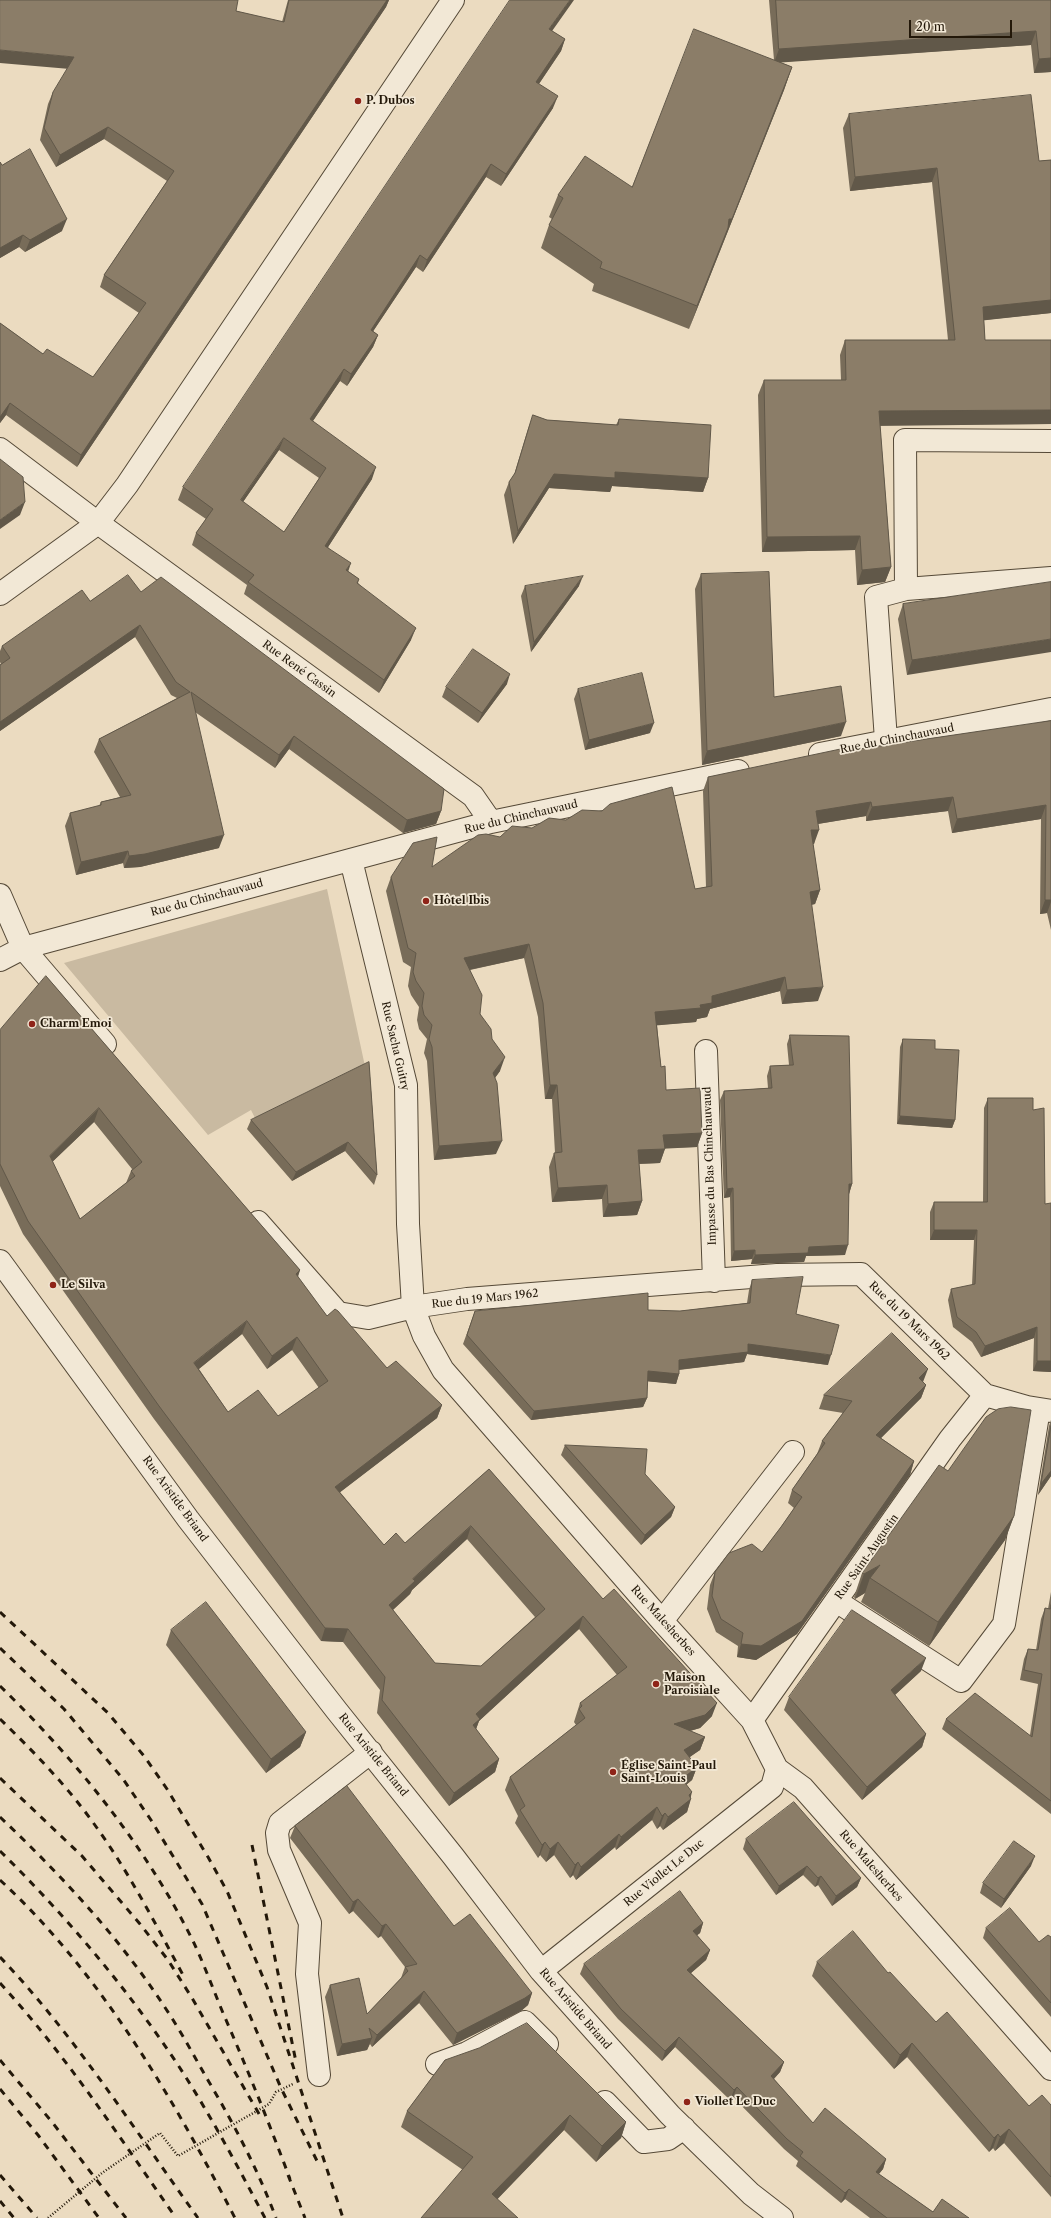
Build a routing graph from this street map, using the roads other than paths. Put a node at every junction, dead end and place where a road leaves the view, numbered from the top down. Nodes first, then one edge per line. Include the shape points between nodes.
1 (453, 0) edge
2 (1051, 441) edge
3 (0, 449) edge
4 (98, 523) junction
5 (1051, 578) edge
6 (906, 589) junction
7 (0, 594) edge
8 (1051, 709) edge
9 (886, 740) junction
10 (800, 758) edge
11 (761, 766) edge
12 (491, 822) junction
13 (351, 860) junction
14 (0, 895) edge
15 (23, 948) junction
16 (0, 960) edge
17 (706, 1051) dead end
18 (118, 1060) edge
19 (245, 1207) edge
20 (0, 1261) edge
21 (714, 1281) junction
22 (413, 1307) junction
23 (985, 1395) junction
24 (1045, 1410) edge
25 (793, 1452) dead end
26 (836, 1601) junction
27 (662, 1621) junction
28 (752, 1720) junction
29 (371, 1752) junction
30 (777, 1769) junction
31 (541, 1971) junction
32 (563, 2060) edge
33 (437, 2064) dead end
34 (1051, 2069) edge
35 (320, 2074) road end
36 (590, 2087) edge
37 (684, 2128) junction
38 (782, 2218) edge

1 - 4 street via 127,485
2 - 6 street via 905,440
3 - 4 street, Rue René Cassin
4 - 7 street
4 - 12 street, Rue René Cassin via 473,796
5 - 6 street
6 - 9 street via 876,597
8 - 9 street, Rue du Chinchauvaud
9 - 10 street, Rue du Chinchauvaud
11 - 12 street, Rue du Chinchauvaud
12 - 13 street, Rue du Chinchauvaud
13 - 15 street, Rue du Chinchauvaud
13 - 22 street, Rue Sacha Guitry via 406,1085 408,1224
14 - 15 street
15 - 16 street, Rue du Chinchauvaud
15 - 18 street
17 - 21 street, Impasse du Bas Chinchauvaud
19 - 22 street, Rue du 19 Mars 1962 via 338,1313 368,1318
20 - 29 street, Rue Aristide Briand via 188,1519
21 - 22 street, Rue du 19 Mars 1962 via 467,1299
21 - 23 street, Rue du 19 Mars 1962 via 777,1275 861,1274
22 - 27 street, Rue Malesherbes via 424,1336 443,1370
23 - 24 street, Rue du 19 Mars 1962
23 - 26 street, Rue Saint-Augustin via 950,1439
24 - 26 street via 1004,1624 960,1681
25 - 27 street
26 - 28 street, Rue Saint-Augustin
27 - 28 street, Rue Malesherbes
28 - 30 street, Rue Malesherbes
29 - 31 street, Rue Aristide Briand
29 - 35 street via 280,1823 277,1833 279,1850 310,1923 307,1974
30 - 31 street, Rue Viollet Le Duc via 772,1787
30 - 34 street, Rue Malesherbes via 803,1788
31 - 37 street, Rue Aristide Briand
32 - 33 street via 525,2022 467,2053
36 - 37 street via 644,2142 668,2140
37 - 38 street, Rue Aristide Briand via 751,2194

